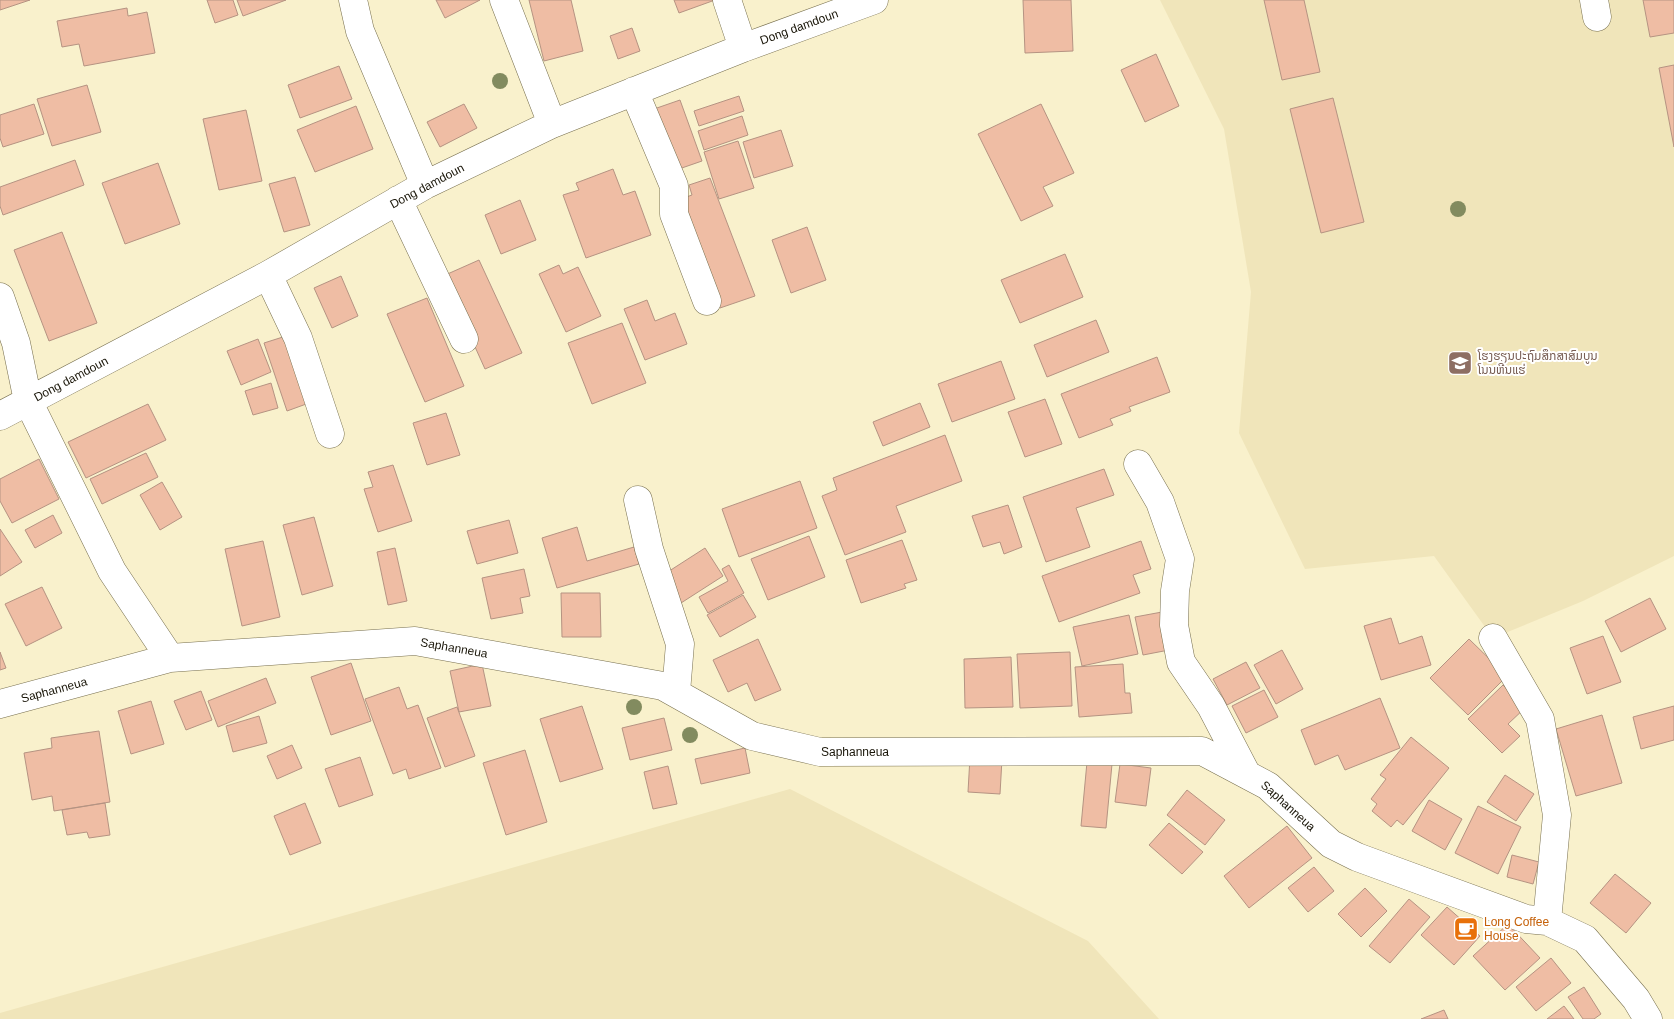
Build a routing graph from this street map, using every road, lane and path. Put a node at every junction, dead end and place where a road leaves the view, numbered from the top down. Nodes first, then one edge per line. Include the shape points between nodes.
1 (353, 0) edge
2 (504, 0) edge
3 (727, 0) edge
4 (874, 0) edge
5 (743, 48) junction
6 (634, 91) junction
7 (552, 124) junction
8 (425, 185) junction
9 (398, 200) junction
10 (268, 275) junction
11 (0, 297) edge
12 (707, 302) dead end
13 (464, 339) dead end
14 (28, 401) junction
15 (0, 416) edge
16 (330, 434) dead end
17 (1138, 464) dead end
18 (638, 500) dead end
19 (1493, 638) dead end
20 (170, 658) junction
21 (676, 692) junction
22 (0, 704) edge
23 (1246, 773) junction
24 (1547, 921) junction
25 (1648, 1019) edge

1 - 8 street via 360,31
2 - 7 street
3 - 5 street
4 - 5 street, Dong damdoun
5 - 6 street, Dong damdoun
6 - 7 street, Dong damdoun
6 - 12 street via 674,186 674,214
7 - 8 street, Dong damdoun
8 - 9 street, Dong damdoun
9 - 10 street, Dong damdoun
9 - 13 street
10 - 14 street, Dong damdoun
10 - 16 street via 298,338
11 - 14 street via 16,343
14 - 15 street, Dong damdoun
14 - 20 street via 112,571
17 - 23 street via 1160,502 1180,559 1174,625 1180,662 1211,706
18 - 21 street via 649,548 680,644
19 - 24 street via 1540,719 1557,815
20 - 21 street, Saphanneua via 415,641 663,686
20 - 22 street, Saphanneua
21 - 23 street, Saphanneua via 752,736 820,752 1202,751
23 - 24 street, Saphanneua via 1268,786 1340,848 1526,919
24 - 25 street, Saphanneua via 1585,939 1636,999

